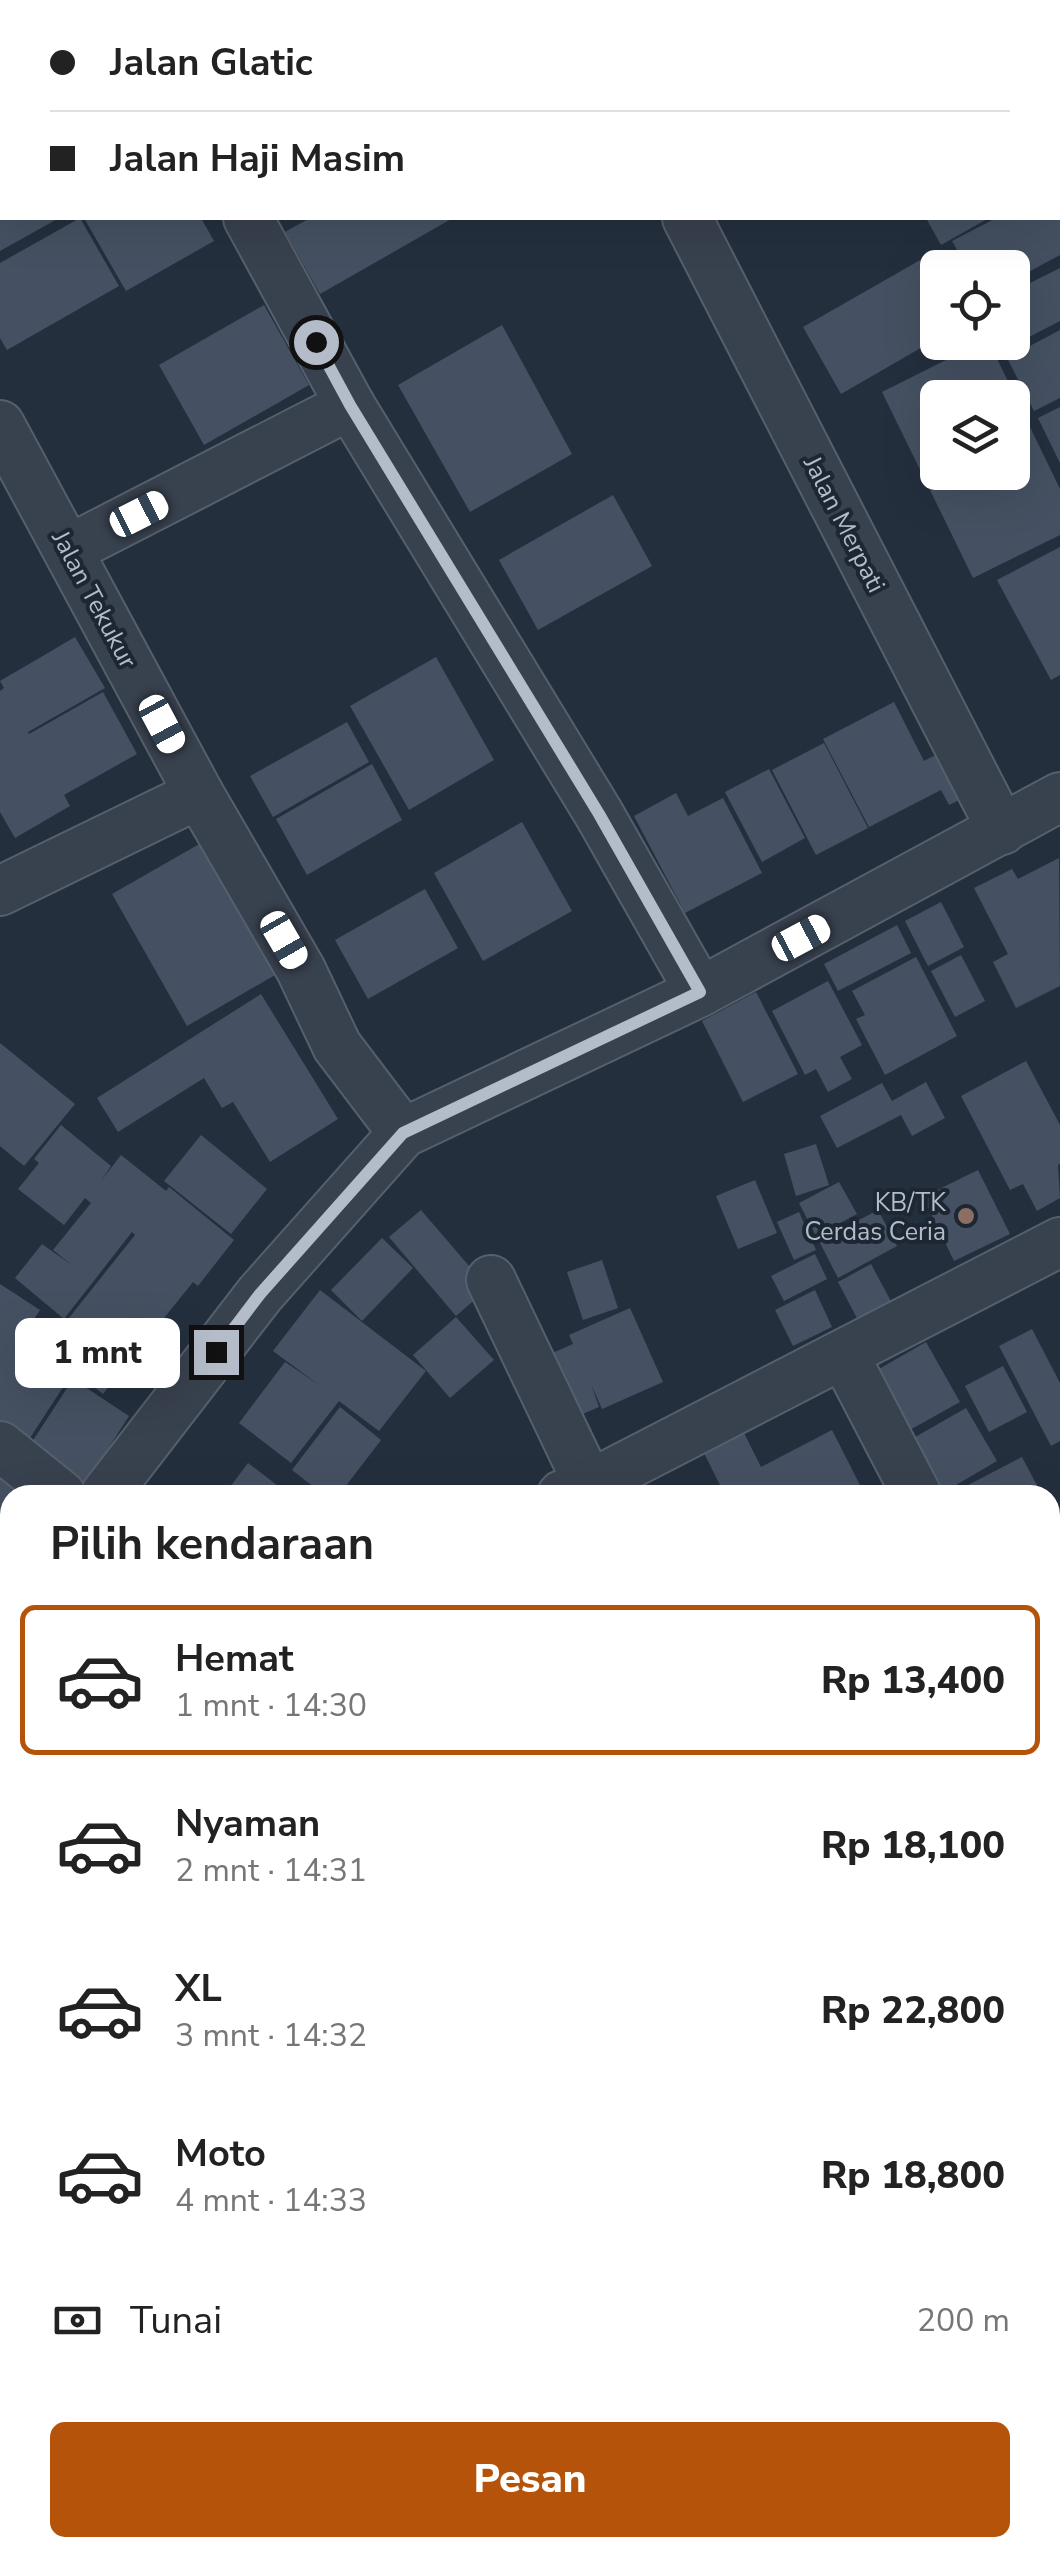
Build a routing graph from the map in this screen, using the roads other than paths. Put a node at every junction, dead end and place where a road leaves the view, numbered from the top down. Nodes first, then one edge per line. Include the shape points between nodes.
1 (249, 220) edge
2 (688, 220) edge
3 (350, 405) junction
4 (6, 450) edge
5 (68, 550) junction
6 (200, 794) junction
7 (1060, 798) edge
8 (1002, 830) junction
9 (0, 891) edge
10 (700, 992) junction
11 (403, 1133) junction
12 (1060, 1242) edge
13 (492, 1280) dead end
14 (844, 1355) junction
15 (0, 1446) edge
16 (49, 1485) edge
17 (113, 1485) edge
18 (574, 1485) edge
19 (586, 1485) edge
20 (912, 1485) edge

1 - 3 street
2 - 8 street, Jalan Merpati
3 - 5 street
3 - 10 street
4 - 5 street, Jalan Tekukur
5 - 6 street, Jalan Tekukur
6 - 9 street
6 - 11 street, Jalan Tekukur via 337,1046
7 - 8 street
8 - 10 street
10 - 11 street
11 - 17 street via 260,1294
12 - 14 street
13 - 18 street
14 - 19 street
14 - 20 street
15 - 16 street

